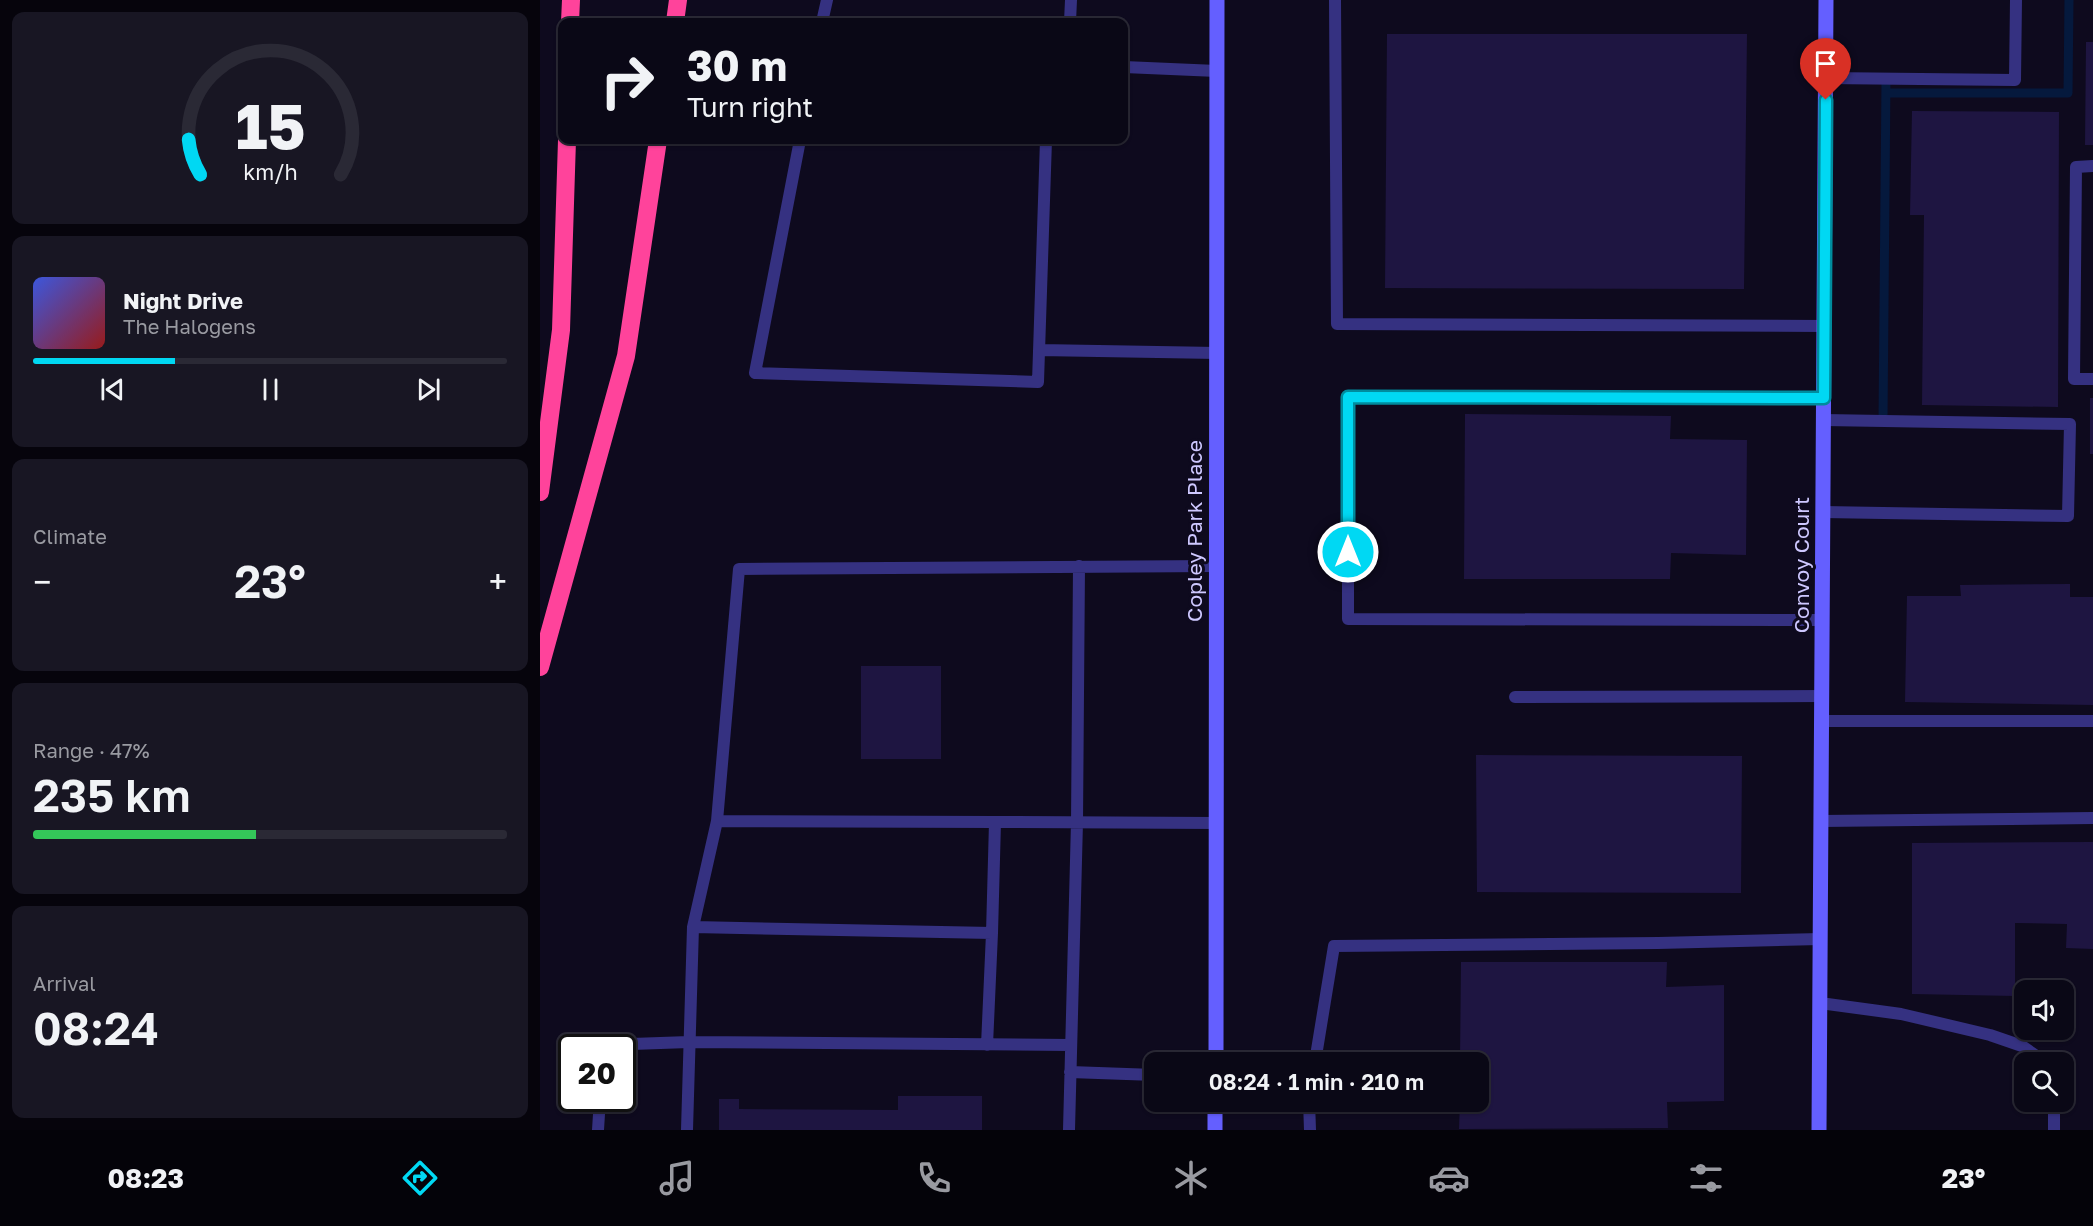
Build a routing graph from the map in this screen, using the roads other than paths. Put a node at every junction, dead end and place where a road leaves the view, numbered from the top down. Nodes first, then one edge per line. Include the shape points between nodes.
1 (571, 0) edge
2 (678, 0) edge
3 (827, 0) edge
4 (1071, 0) edge
5 (1217, 0) edge
6 (1335, 0) edge
7 (1826, 0) edge
8 (2016, 0) edge
9 (570, 18) edge
10 (676, 18) edge
11 (823, 18) edge
12 (1070, 18) edge
13 (1128, 67) edge
14 (1217, 71) junction
15 (1826, 78) junction
16 (567, 144) edge
17 (657, 144) edge
18 (799, 144) edge
19 (1046, 144) edge
20 (2093, 166) edge
21 (1825, 326) junction
22 (1039, 350) junction
23 (1217, 353) junction
24 (2093, 379) edge
25 (1824, 398) junction
26 (1824, 420) junction
27 (540, 492) edge
28 (1823, 512) junction
29 (1079, 566) junction
30 (1216, 566) junction
31 (1822, 620) junction
32 (540, 667) edge
33 (1822, 696) junction
34 (1515, 697) dead end
35 (1822, 721) junction
36 (2093, 721) edge
37 (2093, 818) edge
38 (717, 821) junction
39 (1821, 821) junction
40 (995, 822) junction
41 (1077, 822) junction
42 (1216, 823) junction
43 (693, 927) junction
44 (992, 933) junction
45 (1820, 939) junction
46 (1820, 1003) junction
47 (689, 1041) junction
48 (636, 1043) edge
49 (987, 1045) junction
50 (1071, 1045) junction
51 (1216, 1052) edge
52 (1317, 1052) edge
53 (2031, 1052) edge
54 (1070, 1072) junction
55 (1144, 1075) edge
56 (599, 1112) edge
57 (1215, 1112) edge
58 (1309, 1112) edge
59 (2054, 1112) edge
60 (598, 1130) edge
61 (687, 1130) edge
62 (1069, 1130) edge
63 (1215, 1130) edge
64 (1310, 1130) edge
65 (1819, 1130) edge
66 (2054, 1130) edge

1 - 9 highway
2 - 10 highway
3 - 11 lane
4 - 12 lane
5 - 14 street, Copley Park Place
6 - 21 lane via 1337,324
7 - 15 street, Convoy Court
8 - 15 lane via 2015,80
13 - 14 lane
14 - 23 street, Copley Park Place
15 - 21 street, Convoy Court
16 - 27 highway via 561,330
17 - 32 highway via 626,356
18 - 22 lane via 755,373 1038,382
19 - 22 lane
20 - 24 lane via 2076,166 2074,379
21 - 25 street, Convoy Court
22 - 23 lane
23 - 30 street, Copley Park Place
25 - 26 street, Convoy Court
25 - 31 lane via 1348,397 1348,619
26 - 28 street, Convoy Court
26 - 28 lane via 2070,424 2068,516
28 - 31 street, Convoy Court
29 - 30 lane
29 - 38 lane via 739,568
29 - 41 lane
30 - 42 street, Copley Park Place
31 - 33 street, Convoy Court
33 - 34 lane
33 - 35 street, Convoy Court
35 - 36 lane
35 - 39 street, Convoy Court
37 - 39 lane
38 - 40 lane
38 - 43 lane
39 - 45 street, Convoy Court
40 - 41 lane
40 - 44 lane
41 - 42 lane
41 - 50 lane
42 - 51 street, Copley Park Place
43 - 44 lane
43 - 47 lane
44 - 49 lane
45 - 46 street, Convoy Court
45 - 52 lane via 1334,946
46 - 53 lane via 1901,1014 1990,1035
46 - 65 street, Convoy Court
47 - 48 lane
47 - 49 lane
47 - 61 lane
49 - 50 lane
50 - 54 lane
54 - 55 lane
54 - 62 lane
56 - 60 lane
57 - 63 street
58 - 64 lane
59 - 66 lane

